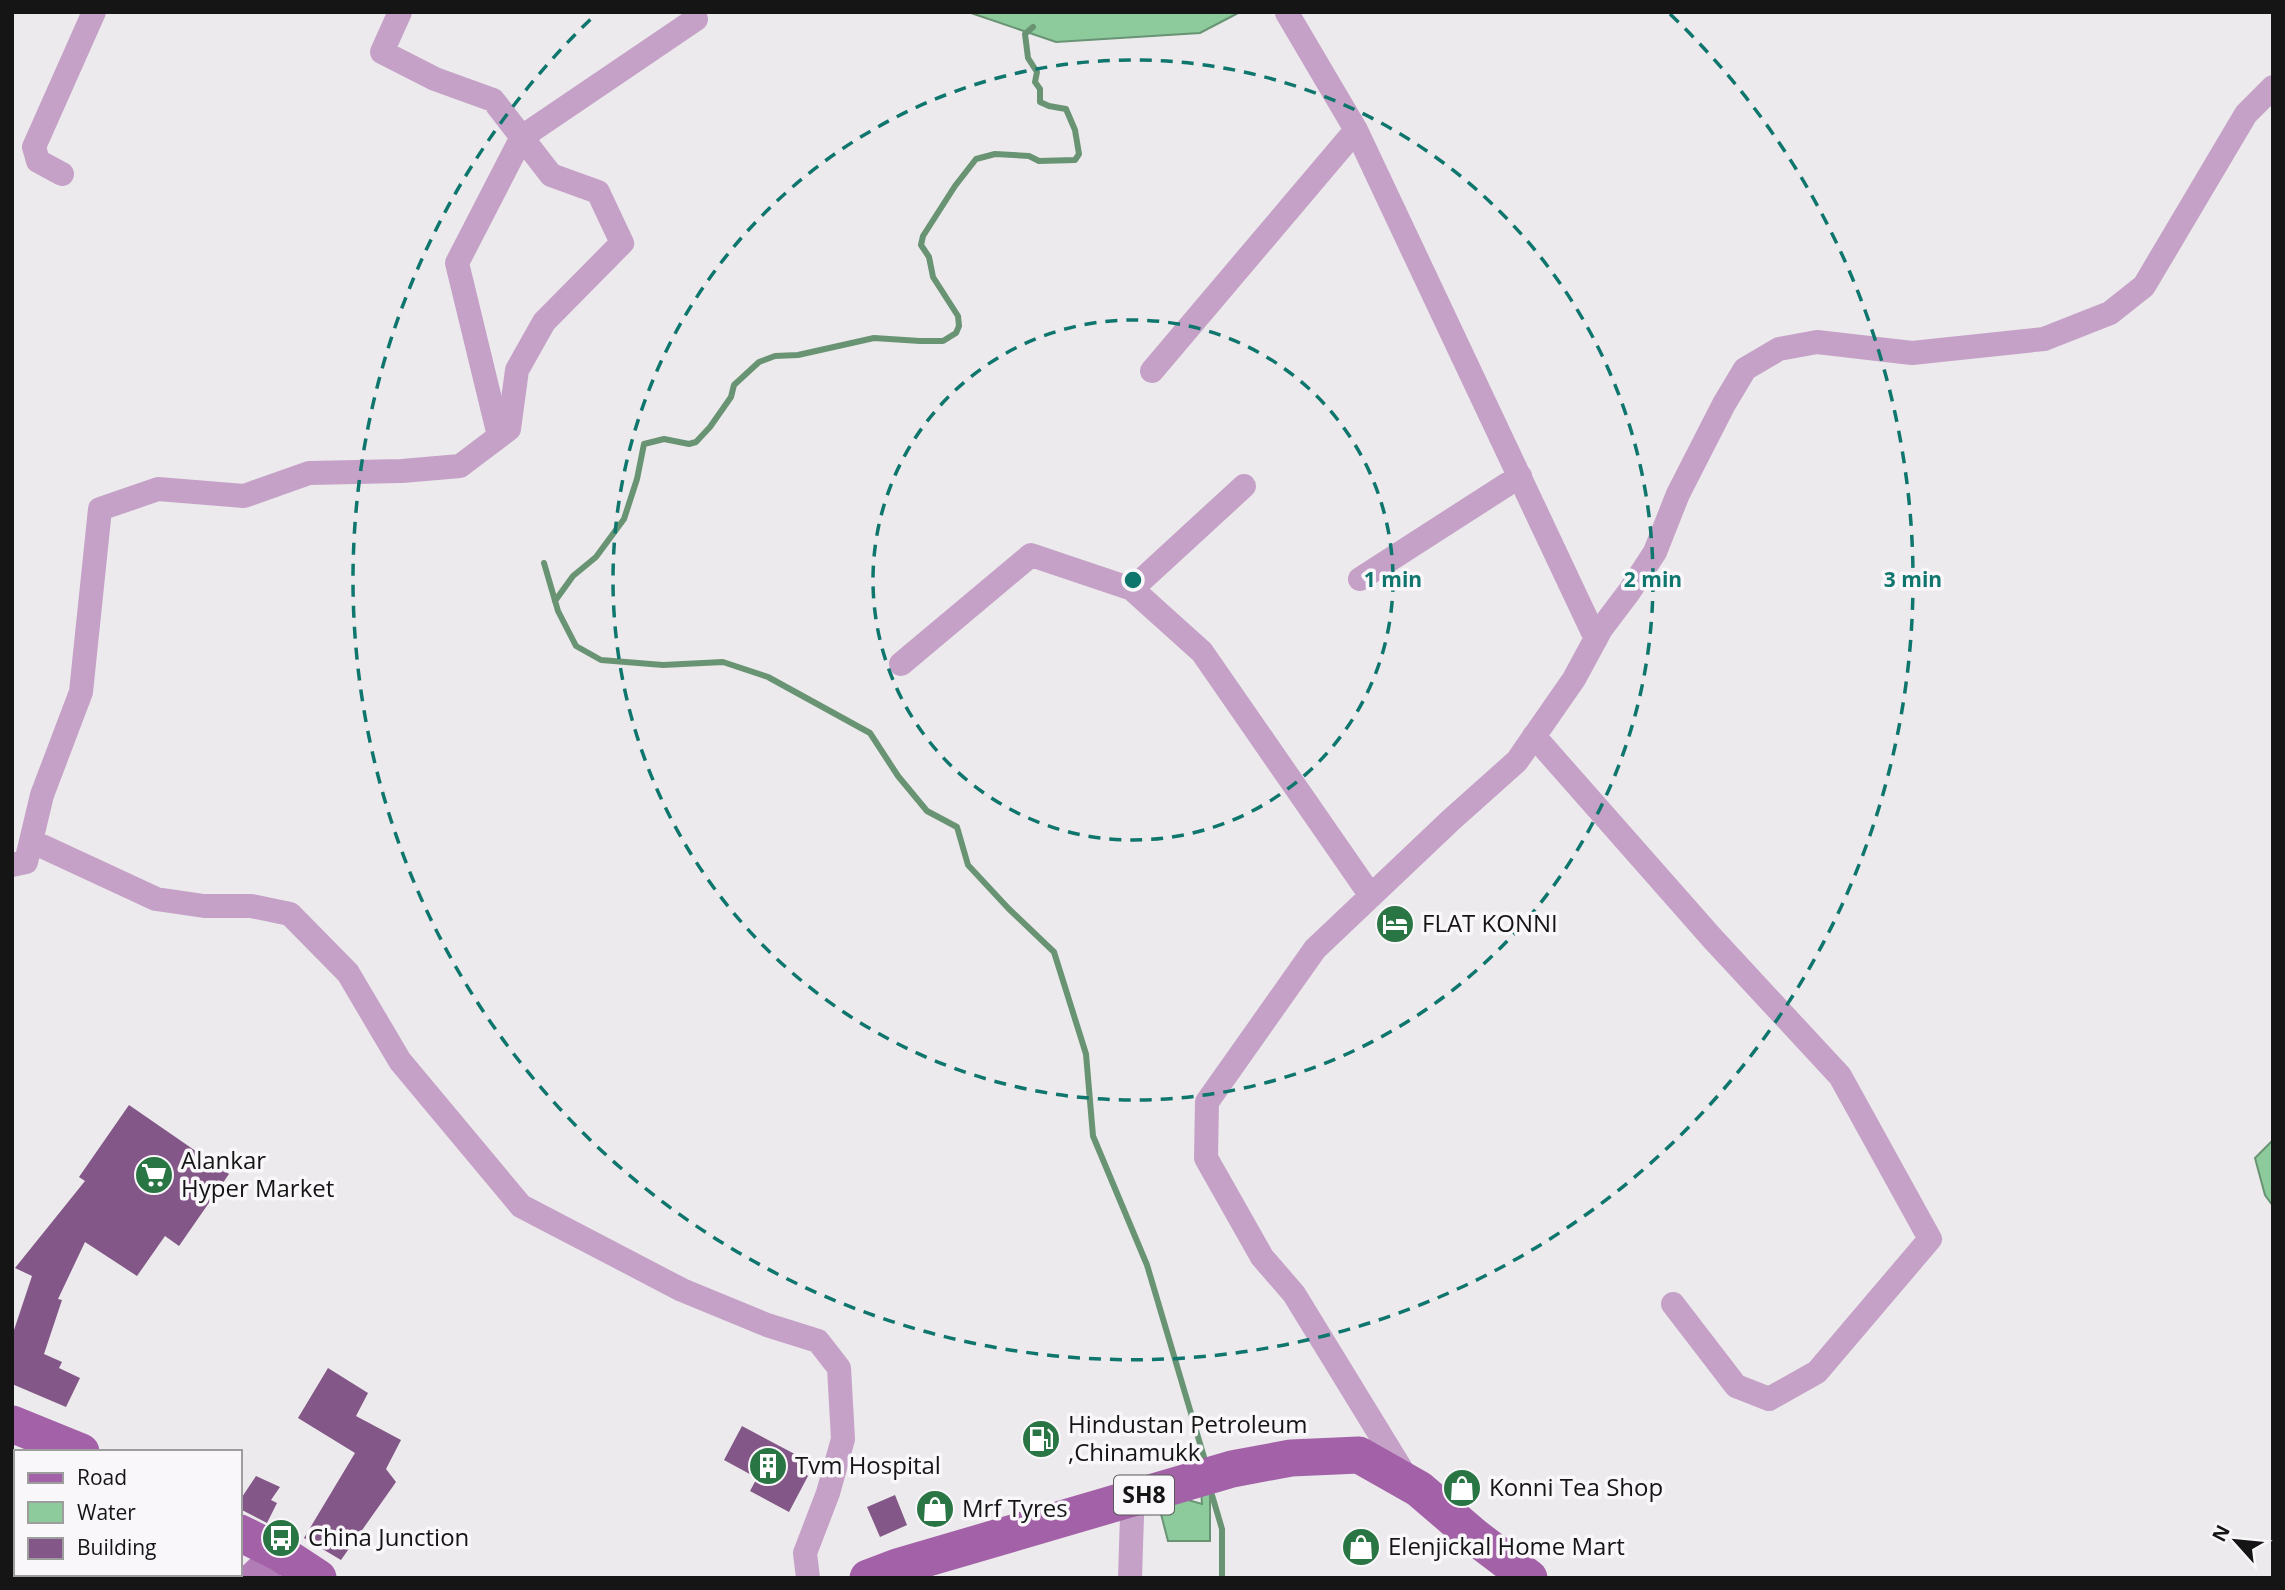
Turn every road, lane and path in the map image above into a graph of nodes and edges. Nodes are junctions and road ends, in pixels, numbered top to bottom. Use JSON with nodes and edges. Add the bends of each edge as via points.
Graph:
{"nodes":[{"id":1,"x":94,"y":12,"type":"edge"},
{"id":2,"x":1287,"y":13,"type":"edge"},
{"id":3,"x":394,"y":14,"type":"edge"},
{"id":4,"x":696,"y":19,"type":"dead end"},
{"id":5,"x":2273,"y":87,"type":"edge"},
{"id":6,"x":1356,"y":130,"type":"junction"},
{"id":7,"x":522,"y":137,"type":"junction"},
{"id":8,"x":62,"y":174,"type":"dead end"},
{"id":9,"x":1152,"y":371,"type":"dead end"},
{"id":10,"x":499,"y":436,"type":"junction"},
{"id":11,"x":1520,"y":476,"type":"junction"},
{"id":12,"x":1244,"y":486,"type":"dead end"},
{"id":13,"x":1360,"y":579,"type":"dead end"},
{"id":14,"x":1132,"y":589,"type":"junction"},
{"id":15,"x":1596,"y":639,"type":"junction"},
{"id":16,"x":901,"y":664,"type":"dead end"},
{"id":17,"x":1534,"y":736,"type":"junction"},
{"id":18,"x":31,"y":841,"type":"junction"},
{"id":19,"x":12,"y":865,"type":"edge"},
{"id":20,"x":1371,"y":896,"type":"junction"},
{"id":21,"x":1673,"y":1304,"type":"dead end"},
{"id":22,"x":12,"y":1424,"type":"edge"},
{"id":23,"x":76,"y":1450,"type":"edge"},
{"id":24,"x":1419,"y":1489,"type":"junction"},
{"id":25,"x":1135,"y":1497,"type":"junction"},
{"id":26,"x":242,"y":1534,"type":"edge"},
{"id":27,"x":280,"y":1553,"type":"junction"},
{"id":28,"x":254,"y":1578,"type":"edge"},
{"id":29,"x":318,"y":1578,"type":"edge"},
{"id":30,"x":808,"y":1578,"type":"edge"},
{"id":31,"x":868,"y":1578,"type":"edge"},
{"id":32,"x":1130,"y":1578,"type":"edge"},
{"id":33,"x":1529,"y":1578,"type":"edge"}],
"edges":[{"from":1,"to":8,"type":"street","via":[[34,146],[38,162]]},
{"from":2,"to":6,"type":"street"},
{"from":3,"to":7,"type":"street","via":[[383,52],[435,79],[493,100]]},
{"from":4,"to":7,"type":"street"},
{"from":5,"to":15,"type":"street","via":[[2246,114],[2144,286],[2110,313],[2044,339],[1912,353],[1817,342],[1779,349],[1745,369],[1678,494],[1655,552]]},
{"from":6,"to":9,"type":"street"},
{"from":6,"to":11,"type":"street"},
{"from":7,"to":10,"type":"street","via":[[457,263]]},
{"from":7,"to":10,"type":"street","via":[[551,174],[598,192],[622,243],[544,322],[517,370],[509,429]]},
{"from":10,"to":18,"type":"street","via":[[460,466],[309,473],[244,496],[158,488],[100,509],[81,692],[42,795]]},
{"from":11,"to":13,"type":"street"},
{"from":11,"to":15,"type":"street"},
{"from":12,"to":14,"type":"street"},
{"from":14,"to":16,"type":"street","via":[[1031,555]]},
{"from":14,"to":20,"type":"street","via":[[1202,652]]},
{"from":15,"to":17,"type":"street"},
{"from":17,"to":20,"type":"street","via":[[1517,761]]},
{"from":17,"to":21,"type":"street","via":[[1840,1076],[1930,1239],[1817,1372],[1769,1399],[1736,1386]]},
{"from":18,"to":19,"type":"street","via":[[26,862]]},
{"from":18,"to":30,"type":"street","via":[[156,899],[251,906],[290,914],[348,973],[400,1061],[521,1206],[682,1290],[818,1342],[839,1368],[843,1439],[804,1553]]},
{"from":20,"to":24,"type":"street","via":[[1315,949],[1207,1102],[1206,1158],[1262,1257],[1294,1294],[1403,1472]]},
{"from":22,"to":23,"type":"main road"},
{"from":24,"to":25,"type":"main road","number":"SH8","via":[[1359,1455],[1291,1458],[1232,1469]]},
{"from":24,"to":33,"type":"main road","number":"SH8"},
{"from":25,"to":31,"type":"main road","number":"SH8"},
{"from":25,"to":32,"type":"street"},
{"from":26,"to":27,"type":"main road"},
{"from":27,"to":28,"type":"main road"},
{"from":27,"to":29,"type":"main road"}]}
